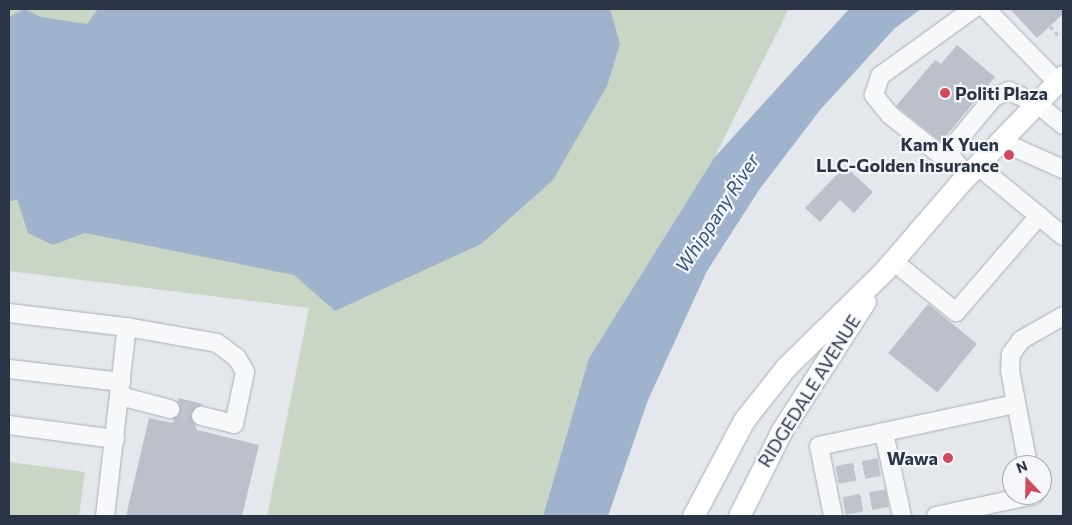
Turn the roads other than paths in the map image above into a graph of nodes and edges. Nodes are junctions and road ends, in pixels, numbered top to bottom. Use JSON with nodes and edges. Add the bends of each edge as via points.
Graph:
{"nodes":[{"id":1,"x":973,"y":9,"type":"edge"},
{"id":2,"x":986,"y":9,"type":"edge"},
{"id":3,"x":1060,"y":79,"type":"edge"},
{"id":4,"x":1036,"y":103,"type":"junction"},
{"id":5,"x":1063,"y":125,"type":"edge"},
{"id":6,"x":1000,"y":141,"type":"junction"},
{"id":7,"x":948,"y":152,"type":"junction"},
{"id":8,"x":1063,"y":169,"type":"edge"},
{"id":9,"x":972,"y":171,"type":"junction"},
{"id":10,"x":1039,"y":216,"type":"junction"},
{"id":11,"x":1063,"y":236,"type":"edge"},
{"id":12,"x":889,"y":265,"type":"junction"},
{"id":13,"x":9,"y":313,"type":"edge"},
{"id":14,"x":1063,"y":316,"type":"edge"},
{"id":15,"x":128,"y":327,"type":"junction"},
{"id":16,"x":9,"y":369,"type":"edge"},
{"id":17,"x":120,"y":389,"type":"junction"},
{"id":18,"x":1015,"y":404,"type":"junction"},
{"id":19,"x":170,"y":408,"type":"tunnel mouth"},
{"id":20,"x":201,"y":416,"type":"tunnel mouth"},
{"id":21,"x":9,"y":425,"type":"edge"},
{"id":22,"x":884,"y":433,"type":"junction"},
{"id":23,"x":115,"y":439,"type":"junction"},
{"id":24,"x":1026,"y":455,"type":"edge"},
{"id":25,"x":1002,"y":502,"type":"edge"},
{"id":26,"x":836,"y":510,"type":"edge"},
{"id":27,"x":105,"y":516,"type":"edge"},
{"id":28,"x":693,"y":516,"type":"edge"},
{"id":29,"x":739,"y":516,"type":"edge"},
{"id":30,"x":902,"y":516,"type":"edge"},
{"id":31,"x":936,"y":516,"type":"edge"}],
"edges":[{"from":1,"to":7,"type":"lane","via":[[880,76],[874,95],[890,115],[938,154]]},
{"from":2,"to":3,"type":"lane"},
{"from":3,"to":4,"type":"main road","name":"RIDGEDALE AVENUE"},
{"from":4,"to":5,"type":"lane"},
{"from":4,"to":6,"type":"main road","name":"RIDGEDALE AVENUE"},
{"from":4,"to":7,"type":"lane","via":[[1008,90],[994,97]]},
{"from":6,"to":8,"type":"lane"},
{"from":6,"to":9,"type":"main road","name":"RIDGEDALE AVENUE"},
{"from":7,"to":9,"type":"lane"},
{"from":9,"to":10,"type":"lane"},
{"from":9,"to":12,"type":"main road","name":"RIDGEDALE AVENUE"},
{"from":10,"to":11,"type":"lane"},
{"from":10,"to":12,"type":"lane","via":[[956,312]]},
{"from":12,"to":28,"type":"main road","name":"RIDGEDALE AVENUE","via":[[786,367],[744,420]]},
{"from":12,"to":29,"type":"main road","name":"RIDGEDALE AVENUE","via":[[782,430]]},
{"from":13,"to":15,"type":"lane"},
{"from":14,"to":18,"type":"lane","via":[[1021,340],[1011,354]]},
{"from":15,"to":17,"type":"lane"},
{"from":15,"to":20,"type":"lane","via":[[217,343],[237,358],[245,372],[234,424]]},
{"from":16,"to":17,"type":"lane"},
{"from":17,"to":19,"type":"lane"},
{"from":17,"to":23,"type":"lane"},
{"from":18,"to":22,"type":"lane"},
{"from":18,"to":24,"type":"lane"},
{"from":21,"to":23,"type":"lane"},
{"from":22,"to":26,"type":"lane","via":[[819,446],[831,476]]},
{"from":22,"to":30,"type":"lane","via":[[885,466],[892,497]]},
{"from":23,"to":27,"type":"lane"},
{"from":25,"to":31,"type":"lane"}]}
